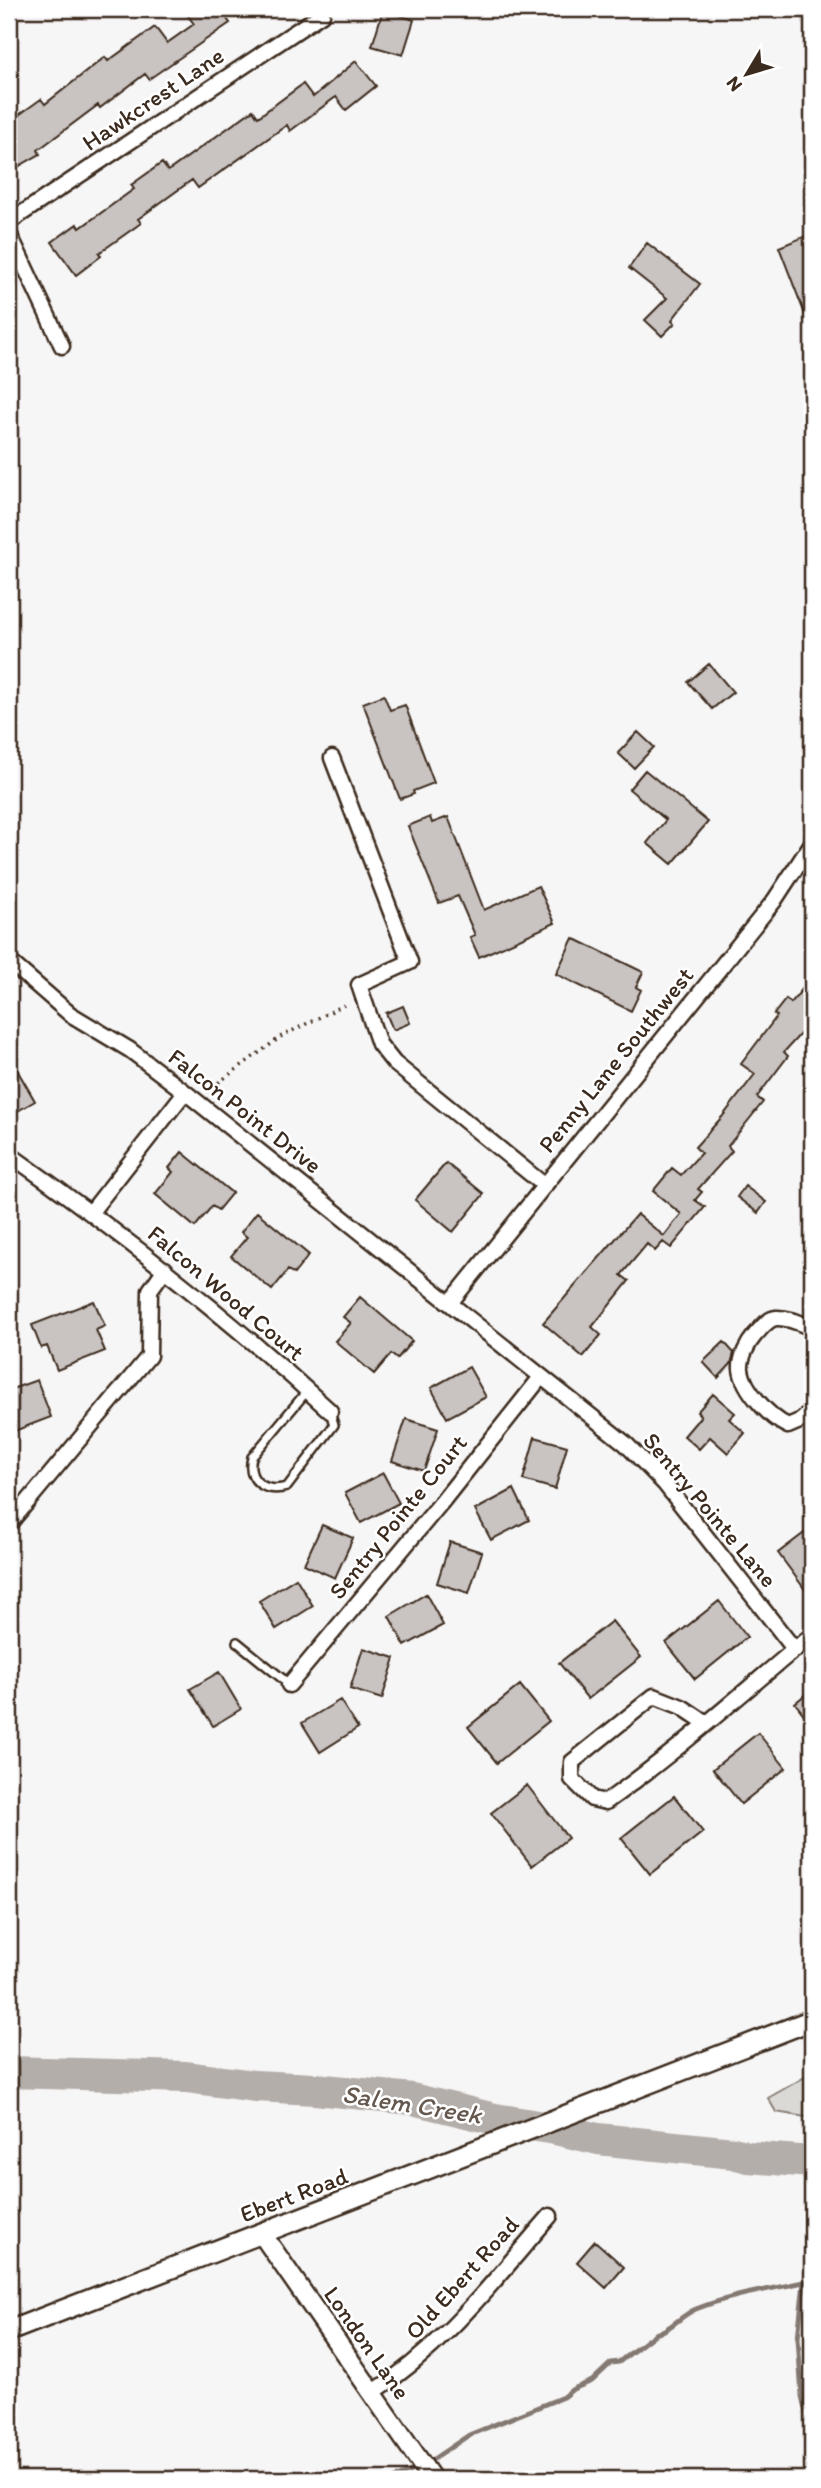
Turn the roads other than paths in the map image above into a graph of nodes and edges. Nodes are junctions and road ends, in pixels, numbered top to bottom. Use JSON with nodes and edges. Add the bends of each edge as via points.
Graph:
{"nodes":[{"id":1,"x":322,"y":14,"type":"dead end"},
{"id":2,"x":9,"y":222,"type":"edge"},
{"id":3,"x":9,"y":233,"type":"edge"},
{"id":4,"x":62,"y":346,"type":"dead end"},
{"id":5,"x":332,"y":758,"type":"dead end"},
{"id":6,"x":812,"y":843,"type":"edge"},
{"id":7,"x":9,"y":961,"type":"edge"},
{"id":8,"x":191,"y":1096,"type":"junction"},
{"id":9,"x":9,"y":1154,"type":"edge"},
{"id":10,"x":544,"y":1185,"type":"junction"},
{"id":11,"x":91,"y":1212,"type":"junction"},
{"id":12,"x":165,"y":1269,"type":"junction"},
{"id":13,"x":450,"y":1303,"type":"junction"},
{"id":14,"x":812,"y":1328,"type":"edge"},
{"id":15,"x":541,"y":1377,"type":"junction"},
{"id":16,"x":307,"y":1390,"type":"junction"},
{"id":17,"x":812,"y":1410,"type":"edge"},
{"id":18,"x":330,"y":1411,"type":"joint"},
{"id":19,"x":9,"y":1524,"type":"edge"},
{"id":20,"x":812,"y":1635,"type":"edge"},
{"id":21,"x":237,"y":1642,"type":"dead end"},
{"id":22,"x":794,"y":1650,"type":"junction"},
{"id":23,"x":289,"y":1685,"type":"joint"},
{"id":24,"x":706,"y":1723,"type":"junction"},
{"id":25,"x":812,"y":2020,"type":"edge"},
{"id":26,"x":550,"y":2216,"type":"dead end"},
{"id":27,"x":262,"y":2234,"type":"junction"},
{"id":28,"x":9,"y":2332,"type":"edge"},
{"id":29,"x":372,"y":2393,"type":"junction"},
{"id":30,"x":432,"y":2479,"type":"edge"}],
"edges":[{"from":1,"to":2,"type":"street","name":"Hawkcrest Lane"},
{"from":3,"to":4,"type":"street"},
{"from":5,"to":10,"type":"street","via":[[410,962],[359,985],[379,1044],[394,1063]]},
{"from":6,"to":10,"type":"street","name":"Penny Lane Southwest","via":[[774,901]]},
{"from":7,"to":8,"type":"street","name":"Falcon Point Drive","via":[[70,1014],[130,1050]]},
{"from":8,"to":11,"type":"street"},
{"from":8,"to":13,"type":"street","name":"Falcon Point Drive"},
{"from":9,"to":11,"type":"street","name":"Falcon Wood Court"},
{"from":10,"to":13,"type":"street","name":"Penny Lane Southwest"},
{"from":11,"to":12,"type":"street","name":"Falcon Wood Court"},
{"from":12,"to":16,"type":"street","name":"Falcon Wood Court"},
{"from":12,"to":19,"type":"street","via":[[150,1290],[149,1356]]},
{"from":13,"to":15,"type":"street","name":"Sentry Pointe Lane"},
{"from":14,"to":17,"type":"street","via":[[775,1318],[766,1323],[752,1339],[741,1370],[775,1420],[788,1426]]},
{"from":15,"to":22,"type":"street","name":"Sentry Pointe Lane","via":[[626,1444],[664,1483]]},
{"from":15,"to":23,"type":"street","name":"Sentry Pointe Court"},
{"from":16,"to":18,"type":"street","name":"Falcon Wood Court"},
{"from":16,"to":18,"type":"lane","via":[[252,1457],[251,1475],[266,1488],[287,1487],[334,1425]]},
{"from":20,"to":22,"type":"street"},
{"from":21,"to":23,"type":"lane"},
{"from":22,"to":24,"type":"street"},
{"from":24,"to":24,"type":"street","via":[[606,1802],[592,1799],[572,1779],[572,1762],[654,1696]]},
{"from":25,"to":27,"type":"main road","name":"Ebert Road"},
{"from":26,"to":29,"type":"street","name":"Old Ebert Road","via":[[448,2333]]},
{"from":27,"to":28,"type":"main road","name":"Ebert Road"},
{"from":27,"to":29,"type":"street","name":"London Lane"},
{"from":29,"to":30,"type":"street","name":"London Lane"}]}
